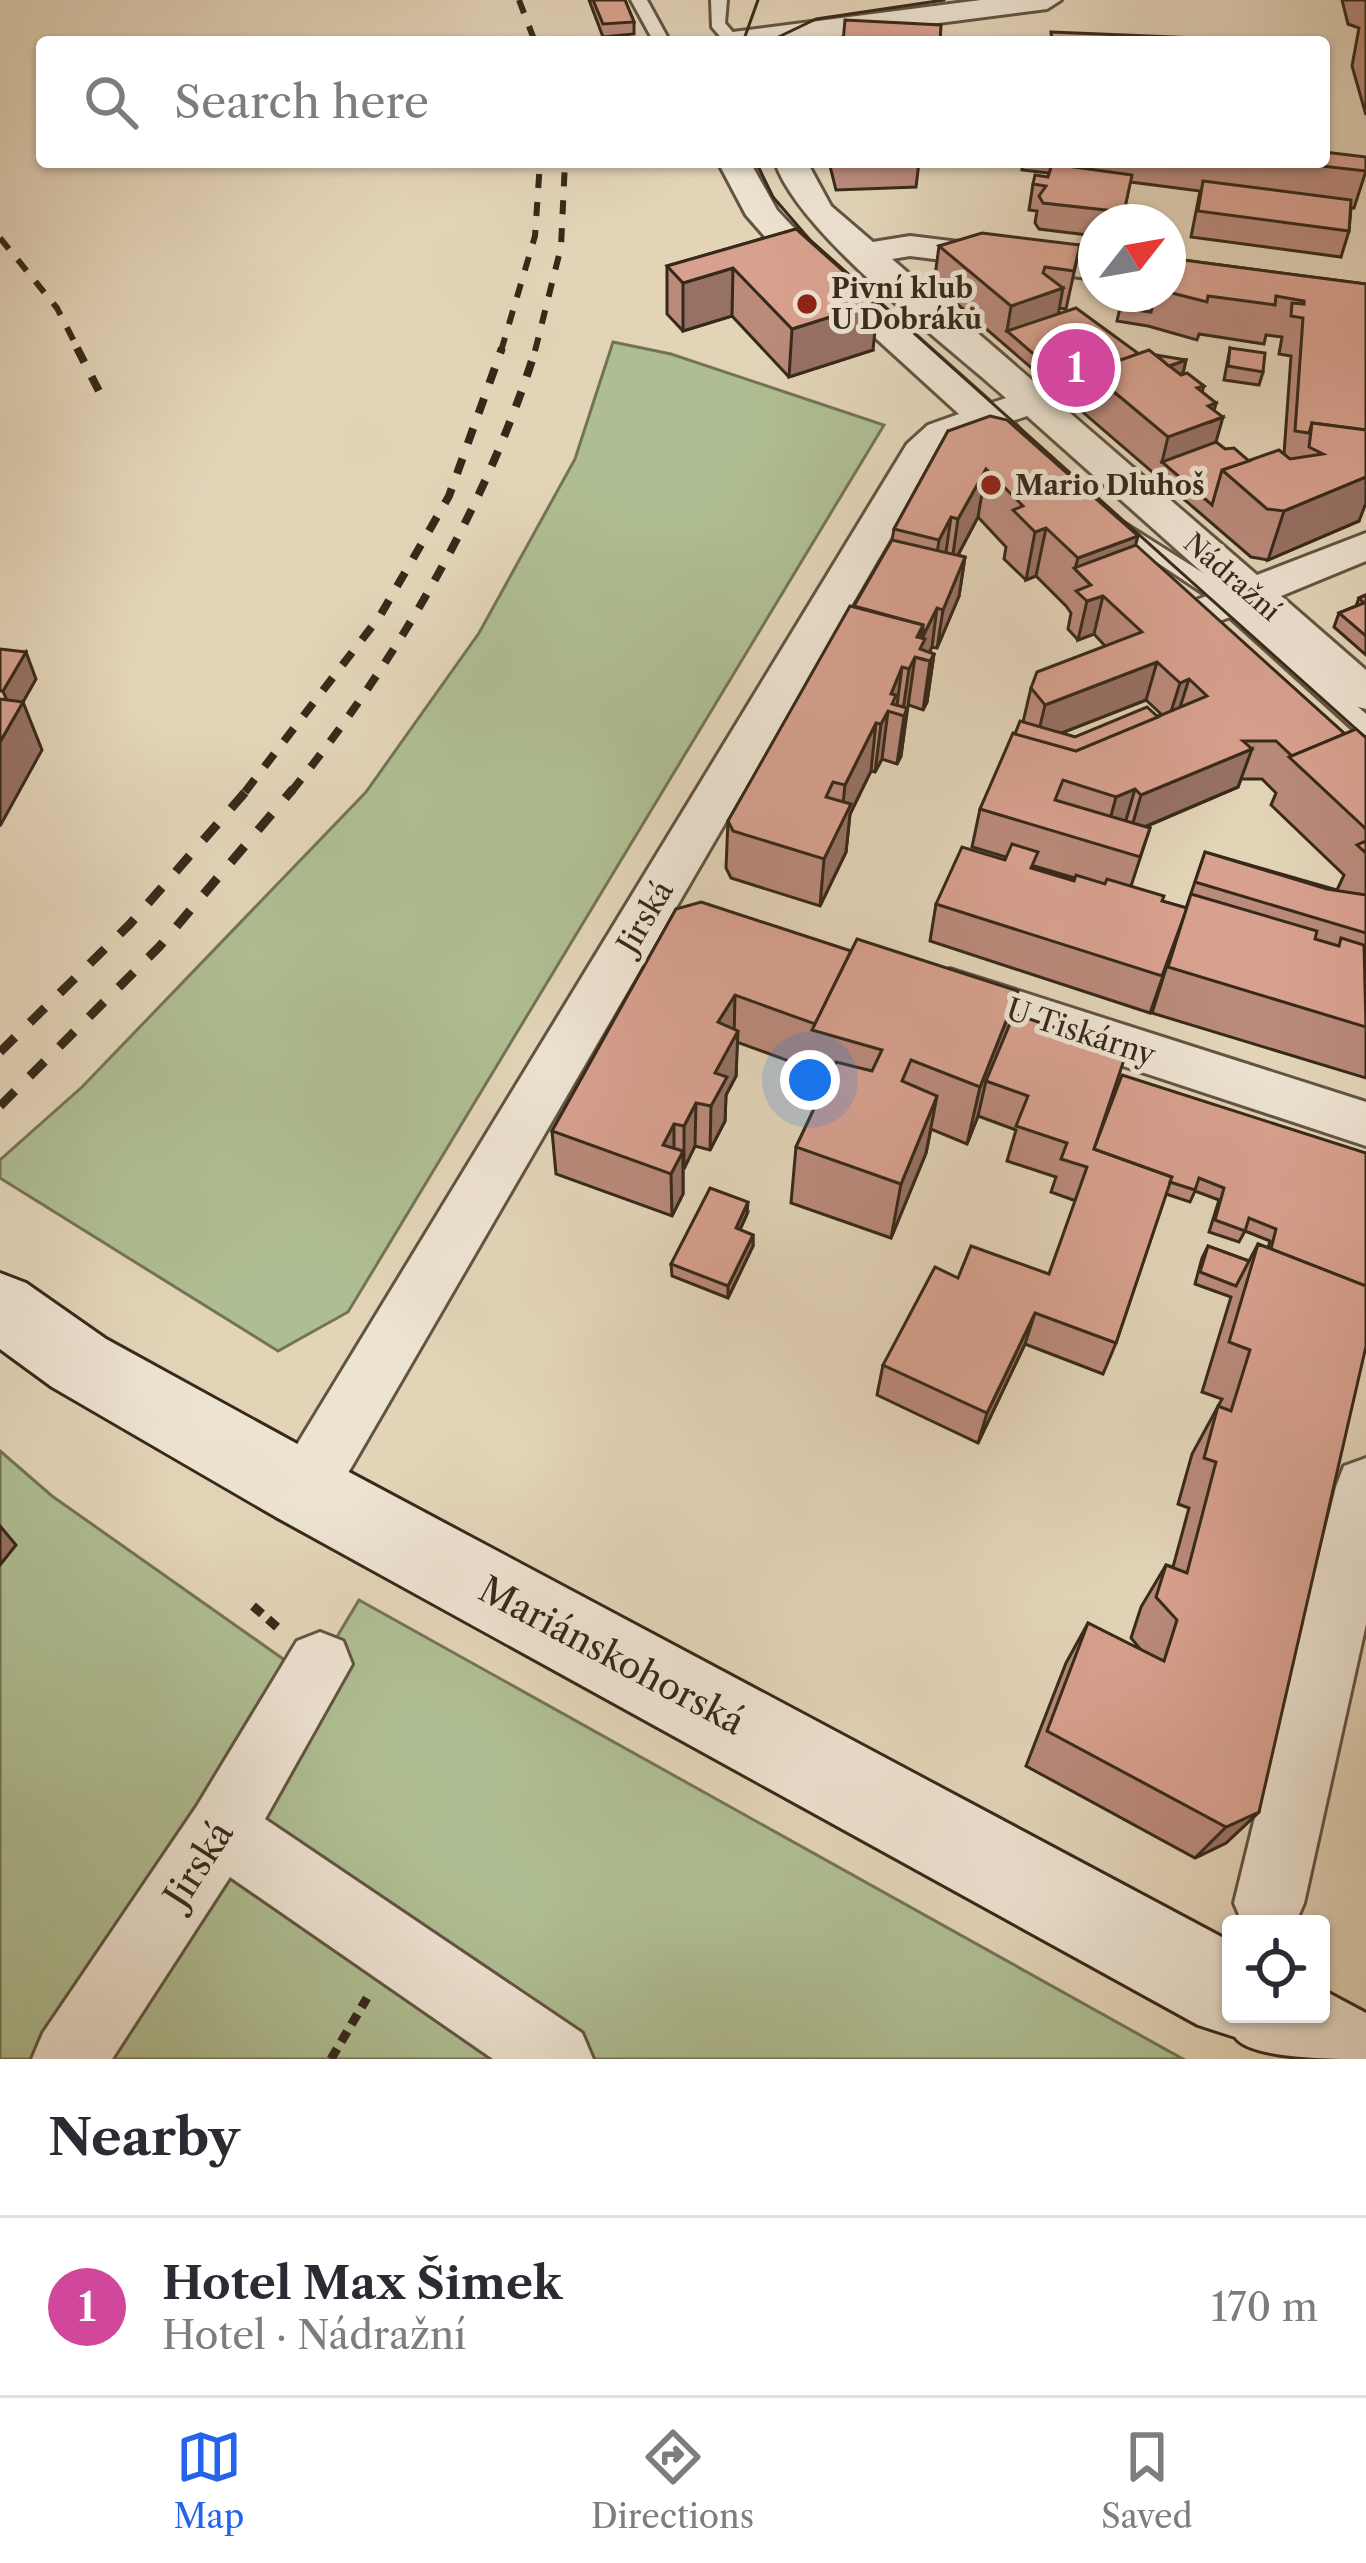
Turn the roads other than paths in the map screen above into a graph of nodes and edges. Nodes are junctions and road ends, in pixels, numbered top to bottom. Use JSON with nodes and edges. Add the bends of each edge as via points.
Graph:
{"nodes":[{"id":1,"x":639,"y":0,"type":"edge"},
{"id":2,"x":719,"y":0,"type":"edge"},
{"id":3,"x":1047,"y":0,"type":"edge"},
{"id":4,"x":850,"y":28,"type":"junction"},
{"id":5,"x":659,"y":36,"type":"edge"},
{"id":6,"x":726,"y":36,"type":"edge"},
{"id":7,"x":776,"y":36,"type":"edge"},
{"id":8,"x":827,"y":36,"type":"edge"},
{"id":9,"x":737,"y":168,"type":"edge"},
{"id":10,"x":794,"y":168,"type":"edge"},
{"id":11,"x":866,"y":254,"type":"junction"},
{"id":12,"x":1078,"y":267,"type":"edge"},
{"id":13,"x":1033,"y":401,"type":"junction"},
{"id":14,"x":985,"y":417,"type":"junction"},
{"id":15,"x":1031,"y":459,"type":"edge"},
{"id":16,"x":1086,"y":507,"type":"edge"},
{"id":17,"x":1366,"y":546,"type":"edge"},
{"id":18,"x":1223,"y":600,"type":"junction"},
{"id":19,"x":1366,"y":694,"type":"edge"},
{"id":20,"x":1359,"y":745,"type":"edge"},
{"id":21,"x":659,"y":895,"type":"junction"},
{"id":22,"x":713,"y":913,"type":"edge"},
{"id":23,"x":904,"y":974,"type":"edge"},
{"id":24,"x":1366,"y":1124,"type":"edge"},
{"id":25,"x":0,"y":1306,"type":"edge"},
{"id":26,"x":1366,"y":1486,"type":"edge"},
{"id":27,"x":304,"y":1490,"type":"junction"},
{"id":28,"x":320,"y":1664,"type":"dead end"},
{"id":29,"x":221,"y":1829,"type":"junction"},
{"id":30,"x":1269,"y":1903,"type":"dead end"},
{"id":31,"x":1222,"y":1987,"type":"edge"},
{"id":32,"x":1289,"y":2023,"type":"edge"},
{"id":33,"x":69,"y":2059,"type":"edge"},
{"id":34,"x":556,"y":2059,"type":"edge"},
{"id":35,"x":1355,"y":2059,"type":"edge"}],
"edges":[{"from":1,"to":5,"type":"lane"},
{"from":2,"to":6,"type":"lane","via":[[717,24]]},
{"from":3,"to":4,"type":"street"},
{"from":4,"to":7,"type":"street"},
{"from":4,"to":8,"type":"street"},
{"from":9,"to":14,"type":"street","via":[[779,232]]},
{"from":10,"to":11,"type":"street","name":"Nádražní","via":[[813,206]]},
{"from":11,"to":12,"type":"street","via":[[910,246]]},
{"from":11,"to":13,"type":"street","name":"Nádražní"},
{"from":13,"to":14,"type":"street","name":"Jirská"},
{"from":13,"to":18,"type":"street","name":"Nádražní","via":[[1125,483]]},
{"from":14,"to":15,"type":"street"},
{"from":14,"to":21,"type":"street","name":"Jirská","via":[[926,444]]},
{"from":16,"to":18,"type":"street","name":"Nádražní"},
{"from":17,"to":18,"type":"street"},
{"from":18,"to":19,"type":"street","name":"Nádražní"},
{"from":18,"to":20,"type":"street","name":"Nádražní"},
{"from":21,"to":22,"type":"street"},
{"from":21,"to":27,"type":"street","name":"Jirská"},
{"from":23,"to":24,"type":"street","name":"U Tiskárny"},
{"from":25,"to":27,"type":"main road","name":"Mariánskohorská","via":[[79,1363]]},
{"from":26,"to":30,"type":"street"},
{"from":27,"to":31,"type":"main road","name":"Mariánskohorská"},
{"from":28,"to":29,"type":"street","name":"Jirská"},
{"from":29,"to":33,"type":"street","name":"Jirská"},
{"from":29,"to":34,"type":"street"},
{"from":32,"to":35,"type":"main road"}]}
